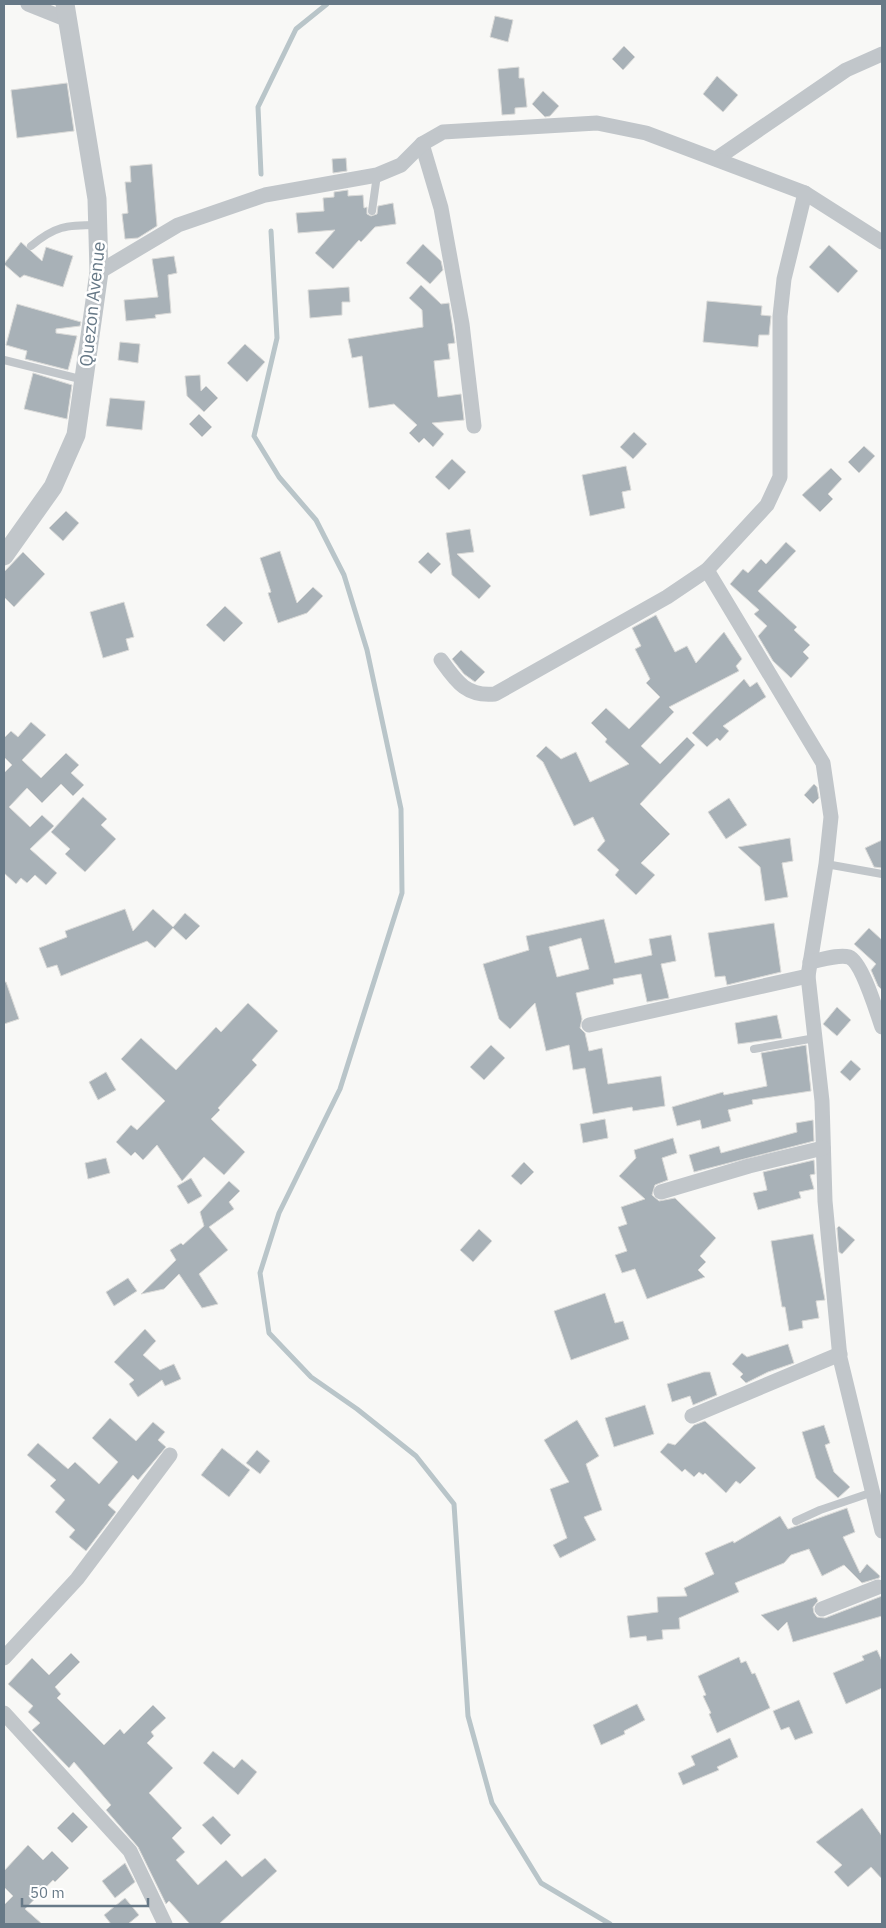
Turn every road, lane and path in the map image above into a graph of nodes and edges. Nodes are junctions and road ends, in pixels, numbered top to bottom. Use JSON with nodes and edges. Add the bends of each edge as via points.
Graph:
{"nodes":[{"id":1,"x":28,"y":4,"type":"edge"},
{"id":2,"x":67,"y":12,"type":"edge"},
{"id":3,"x":882,"y":54,"type":"edge"},
{"id":4,"x":422,"y":144,"type":"junction"},
{"id":5,"x":716,"y":159,"type":"junction"},
{"id":6,"x":377,"y":175,"type":"junction"},
{"id":7,"x":805,"y":193,"type":"junction"},
{"id":8,"x":372,"y":211,"type":"dead end"},
{"id":9,"x":99,"y":225,"type":"junction"},
{"id":10,"x":882,"y":242,"type":"edge"},
{"id":11,"x":31,"y":246,"type":"dead end"},
{"id":12,"x":99,"y":272,"type":"junction"},
{"id":13,"x":4,"y":360,"type":"edge"},
{"id":14,"x":84,"y":380,"type":"junction"},
{"id":15,"x":474,"y":426,"type":"dead end"},
{"id":16,"x":4,"y":556,"type":"edge"},
{"id":17,"x":707,"y":570,"type":"junction"},
{"id":18,"x":440,"y":660,"type":"dead end"},
{"id":19,"x":826,"y":864,"type":"junction"},
{"id":20,"x":882,"y":874,"type":"edge"},
{"id":21,"x":809,"y":969,"type":"junction"},
{"id":22,"x":589,"y":1025,"type":"dead end"},
{"id":23,"x":882,"y":1027,"type":"edge"},
{"id":24,"x":815,"y":1038,"type":"junction"},
{"id":25,"x":754,"y":1048,"type":"dead end"},
{"id":26,"x":823,"y":1148,"type":"junction"},
{"id":27,"x":661,"y":1192,"type":"dead end"},
{"id":28,"x":840,"y":1354,"type":"junction"},
{"id":29,"x":692,"y":1416,"type":"dead end"},
{"id":30,"x":170,"y":1455,"type":"dead end"},
{"id":31,"x":873,"y":1492,"type":"junction"},
{"id":32,"x":796,"y":1520,"type":"dead end"},
{"id":33,"x":882,"y":1530,"type":"edge"},
{"id":34,"x":878,"y":1587,"type":"dead end"},
{"id":35,"x":822,"y":1609,"type":"dead end"},
{"id":36,"x":4,"y":1658,"type":"edge"},
{"id":37,"x":4,"y":1713,"type":"edge"},
{"id":38,"x":166,"y":1924,"type":"edge"}],
"edges":[{"from":1,"to":2,"type":"street"},
{"from":2,"to":9,"type":"street","name":"Quezon Avenue"},
{"from":3,"to":5,"type":"street","via":[[846,70]]},
{"from":4,"to":5,"type":"street","via":[[443,132],[597,123],[646,133]]},
{"from":4,"to":6,"type":"street","via":[[401,165]]},
{"from":4,"to":15,"type":"street","via":[[441,208],[462,324]]},
{"from":5,"to":7,"type":"street"},
{"from":6,"to":8,"type":"lane"},
{"from":6,"to":12,"type":"street","via":[[265,195],[186,222]]},
{"from":7,"to":10,"type":"street"},
{"from":7,"to":17,"type":"street","via":[[784,279],[780,316],[780,477],[767,505]]},
{"from":9,"to":11,"type":"lane","via":[[58,227]]},
{"from":9,"to":12,"type":"street","name":"Quezon Avenue"},
{"from":12,"to":14,"type":"street","name":"Quezon Avenue"},
{"from":13,"to":14,"type":"lane"},
{"from":14,"to":16,"type":"street","name":"Quezon Avenue","via":[[76,435],[53,487]]},
{"from":17,"to":18,"type":"street","via":[[667,597],[495,694],[482,695],[467,689]]},
{"from":17,"to":19,"type":"street","via":[[824,763],[831,817]]},
{"from":19,"to":20,"type":"lane"},
{"from":19,"to":21,"type":"street"},
{"from":21,"to":22,"type":"street"},
{"from":21,"to":23,"type":"street","via":[[843,956],[851,958],[858,966]]},
{"from":21,"to":24,"type":"street"},
{"from":24,"to":25,"type":"lane"},
{"from":24,"to":26,"type":"street"},
{"from":26,"to":27,"type":"street"},
{"from":26,"to":28,"type":"street"},
{"from":28,"to":29,"type":"street"},
{"from":28,"to":31,"type":"street"},
{"from":30,"to":36,"type":"street","via":[[77,1579]]},
{"from":31,"to":32,"type":"lane"},
{"from":31,"to":33,"type":"street"},
{"from":34,"to":35,"type":"street"},
{"from":37,"to":38,"type":"street","via":[[130,1851]]}]}
